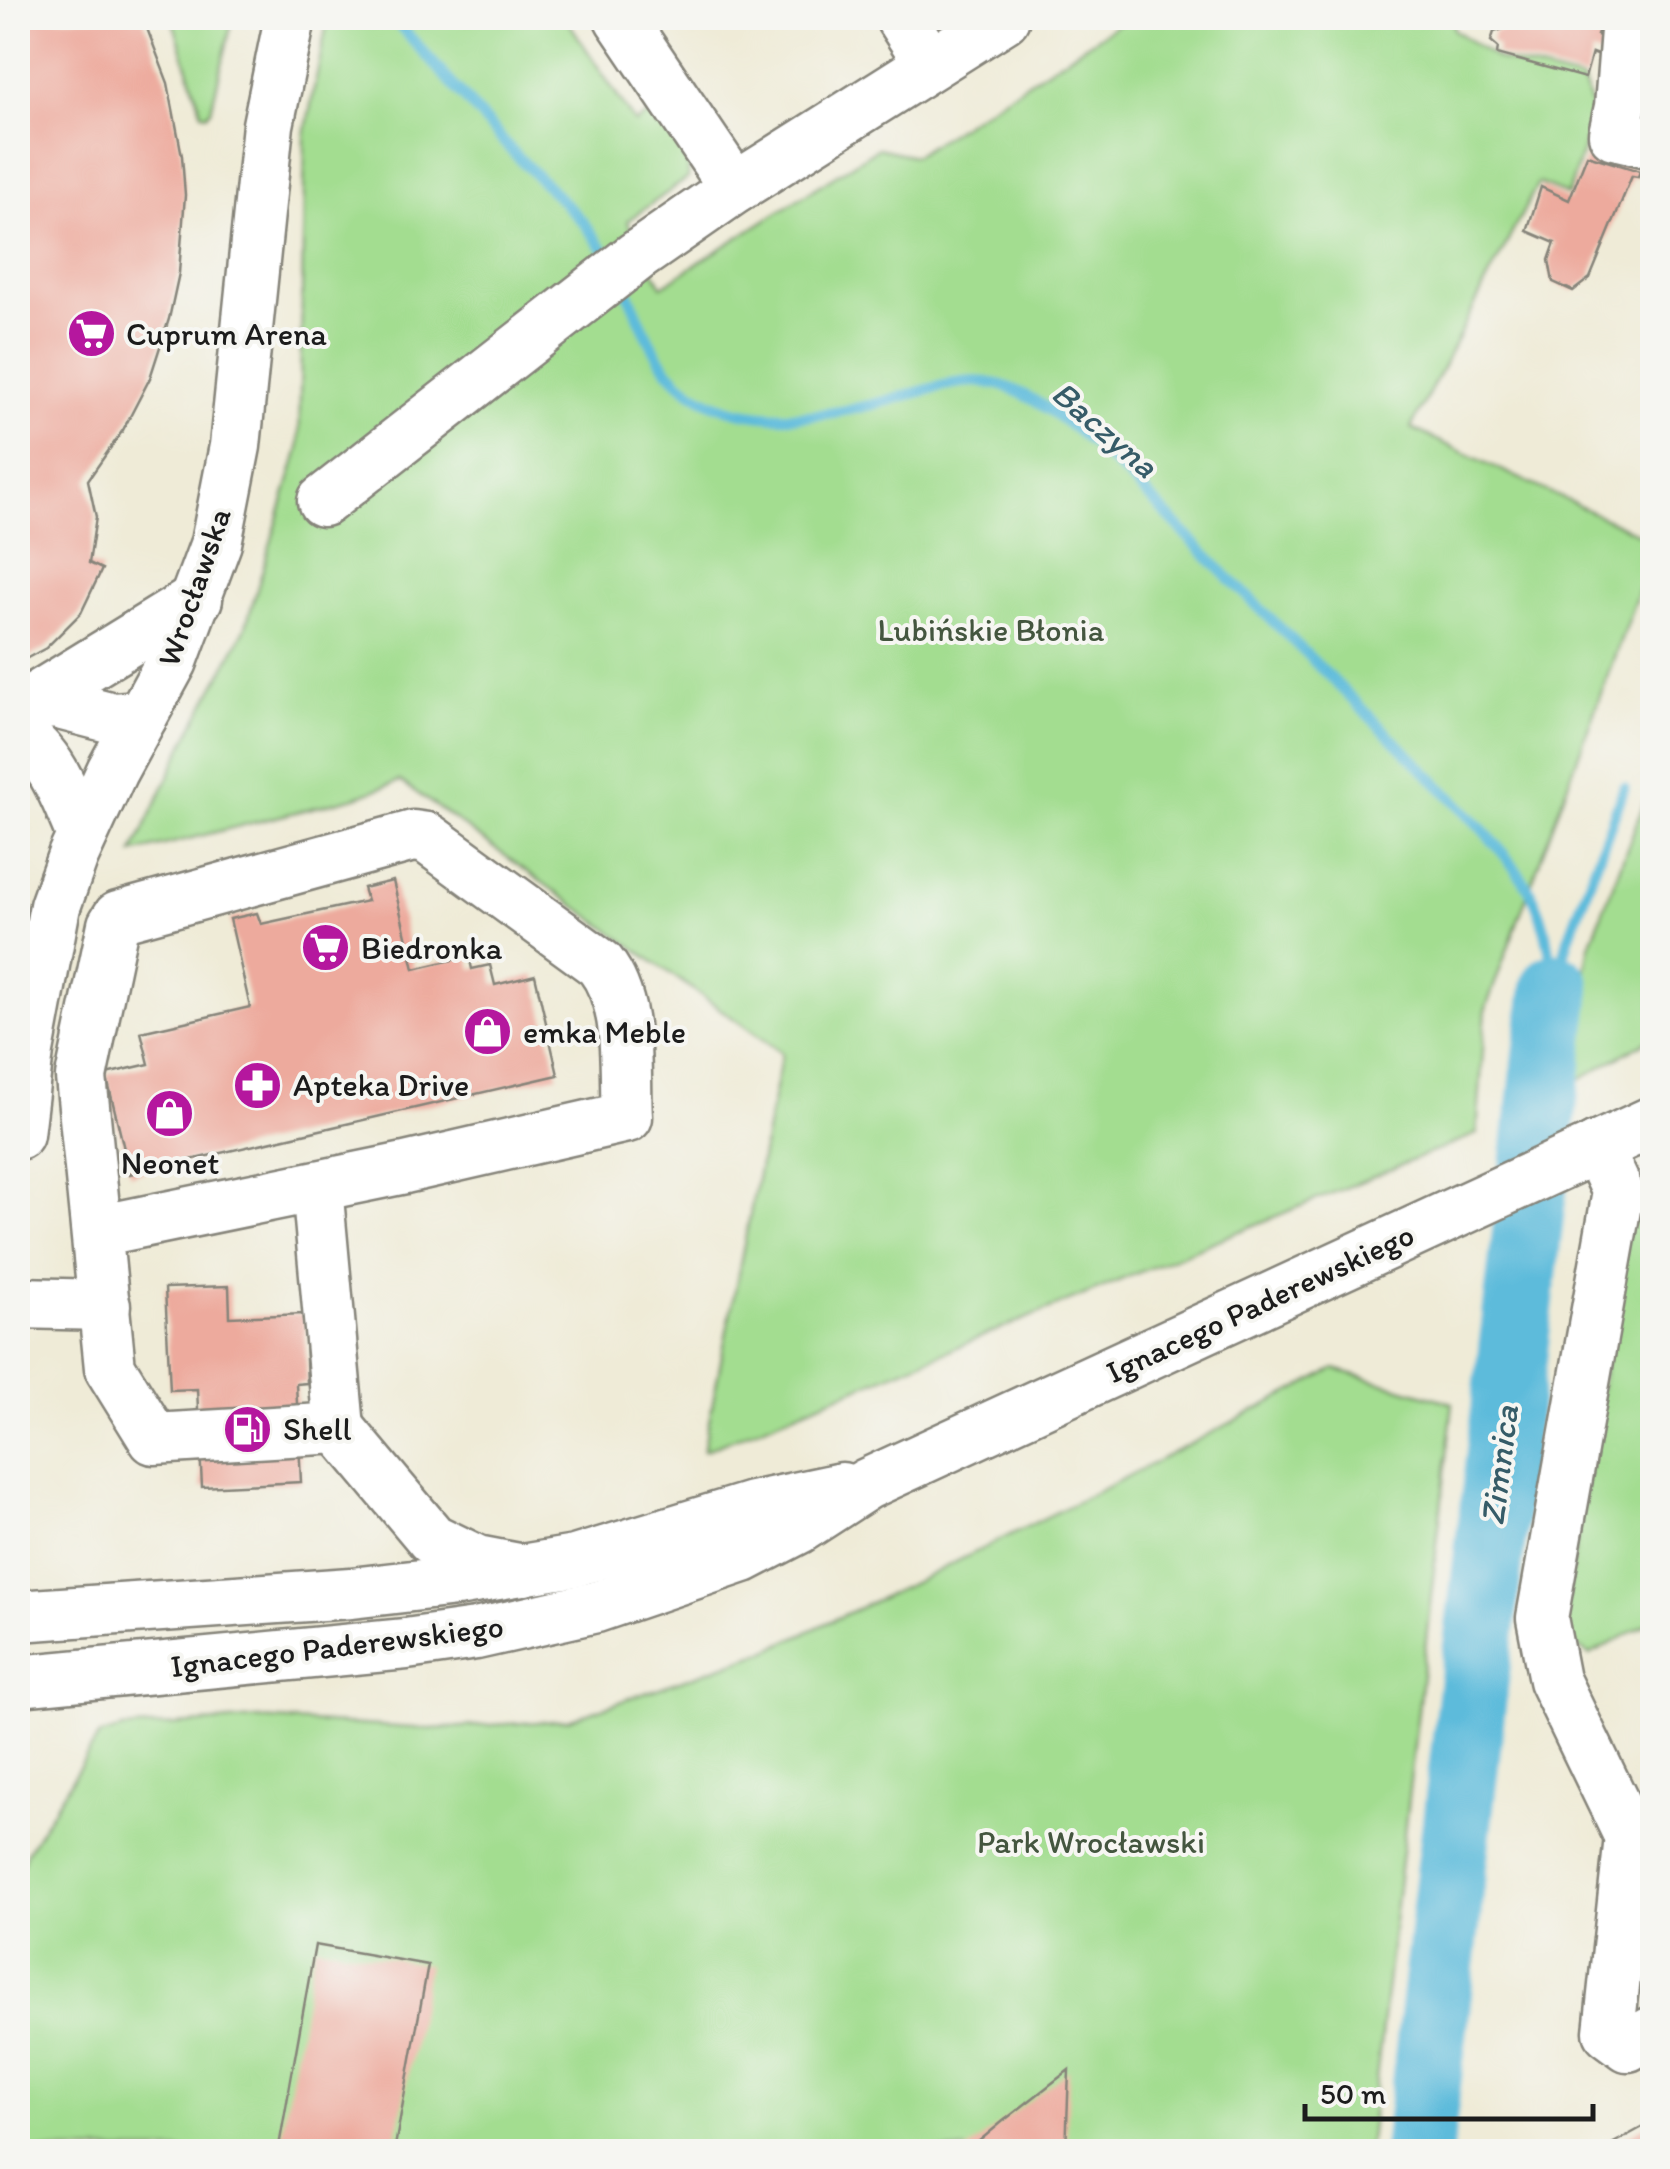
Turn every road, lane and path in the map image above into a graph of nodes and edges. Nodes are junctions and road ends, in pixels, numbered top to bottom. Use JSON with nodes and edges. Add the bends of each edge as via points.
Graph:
{"nodes":[{"id":1,"x":290,"y":18,"type":"edge"},
{"id":2,"x":620,"y":18,"type":"edge"},
{"id":3,"x":901,"y":18,"type":"edge"},
{"id":4,"x":1004,"y":18,"type":"edge"},
{"id":5,"x":1627,"y":18,"type":"edge"},
{"id":6,"x":918,"y":72,"type":"junction"},
{"id":7,"x":1652,"y":144,"type":"edge"},
{"id":8,"x":735,"y":188,"type":"junction"},
{"id":9,"x":323,"y":501,"type":"dead end"},
{"id":10,"x":196,"y":599,"type":"junction"},
{"id":11,"x":20,"y":716,"type":"edge"},
{"id":12,"x":142,"y":716,"type":"junction"},
{"id":13,"x":82,"y":835,"type":"junction"},
{"id":14,"x":1652,"y":1122,"type":"edge"},
{"id":15,"x":18,"y":1134,"type":"edge"},
{"id":16,"x":1590,"y":1150,"type":"junction"},
{"id":17,"x":317,"y":1187,"type":"junction"},
{"id":18,"x":98,"y":1231,"type":"junction"},
{"id":19,"x":18,"y":1303,"type":"edge"},
{"id":20,"x":105,"y":1305,"type":"junction"},
{"id":21,"x":340,"y":1428,"type":"junction"},
{"id":22,"x":380,"y":1480,"type":"junction"},
{"id":23,"x":867,"y":1484,"type":"junction"},
{"id":24,"x":524,"y":1570,"type":"junction"},
{"id":25,"x":390,"y":1589,"type":"junction"},
{"id":26,"x":18,"y":1616,"type":"edge"},
{"id":27,"x":18,"y":1681,"type":"edge"},
{"id":28,"x":1641,"y":1831,"type":"edge"},
{"id":29,"x":1634,"y":1940,"type":"edge"},
{"id":30,"x":1652,"y":2032,"type":"edge"}],
"edges":[{"from":1,"to":10,"type":"street","name":"Wrocławska","via":[[268,125],[229,486]]},
{"from":2,"to":8,"type":"street"},
{"from":3,"to":6,"type":"street"},
{"from":4,"to":6,"type":"street"},
{"from":5,"to":7,"type":"street","via":[[1614,134]]},
{"from":6,"to":8,"type":"street"},
{"from":8,"to":9,"type":"street","via":[[577,301]]},
{"from":10,"to":11,"type":"street"},
{"from":10,"to":12,"type":"street","name":"Wrocławska"},
{"from":11,"to":12,"type":"street","via":[[55,703],[113,718]]},
{"from":11,"to":13,"type":"street"},
{"from":12,"to":13,"type":"street","name":"Wrocławska"},
{"from":13,"to":15,"type":"street","name":"Wrocławska","via":[[45,950]]},
{"from":14,"to":16,"type":"street","name":"Ignacego Paderewskiego"},
{"from":16,"to":23,"type":"street","name":"Ignacego Paderewskiego"},
{"from":16,"to":28,"type":"street","via":[[1618,1192],[1542,1618],[1554,1680]]},
{"from":17,"to":18,"type":"street"},
{"from":17,"to":18,"type":"street","via":[[627,1117],[621,1005],[612,980],[600,964],[426,838],[413,836],[118,917],[81,1077]]},
{"from":17,"to":21,"type":"street"},
{"from":18,"to":20,"type":"street"},
{"from":19,"to":20,"type":"street"},
{"from":20,"to":21,"type":"street","via":[[110,1368],[154,1439]]},
{"from":21,"to":22,"type":"street"},
{"from":22,"to":24,"type":"street","via":[[432,1540],[477,1561]]},
{"from":22,"to":25,"type":"street"},
{"from":23,"to":24,"type":"street","name":"Ignacego Paderewskiego","via":[[752,1506]]},
{"from":23,"to":27,"type":"street","name":"Ignacego Paderewskiego","via":[[743,1556],[580,1611],[406,1644]]},
{"from":24,"to":25,"type":"street","name":"Ignacego Paderewskiego"},
{"from":25,"to":26,"type":"street","name":"Ignacego Paderewskiego"},
{"from":28,"to":29,"type":"street"},
{"from":29,"to":30,"type":"street","via":[[1608,2032],[1628,2046]]}]}
